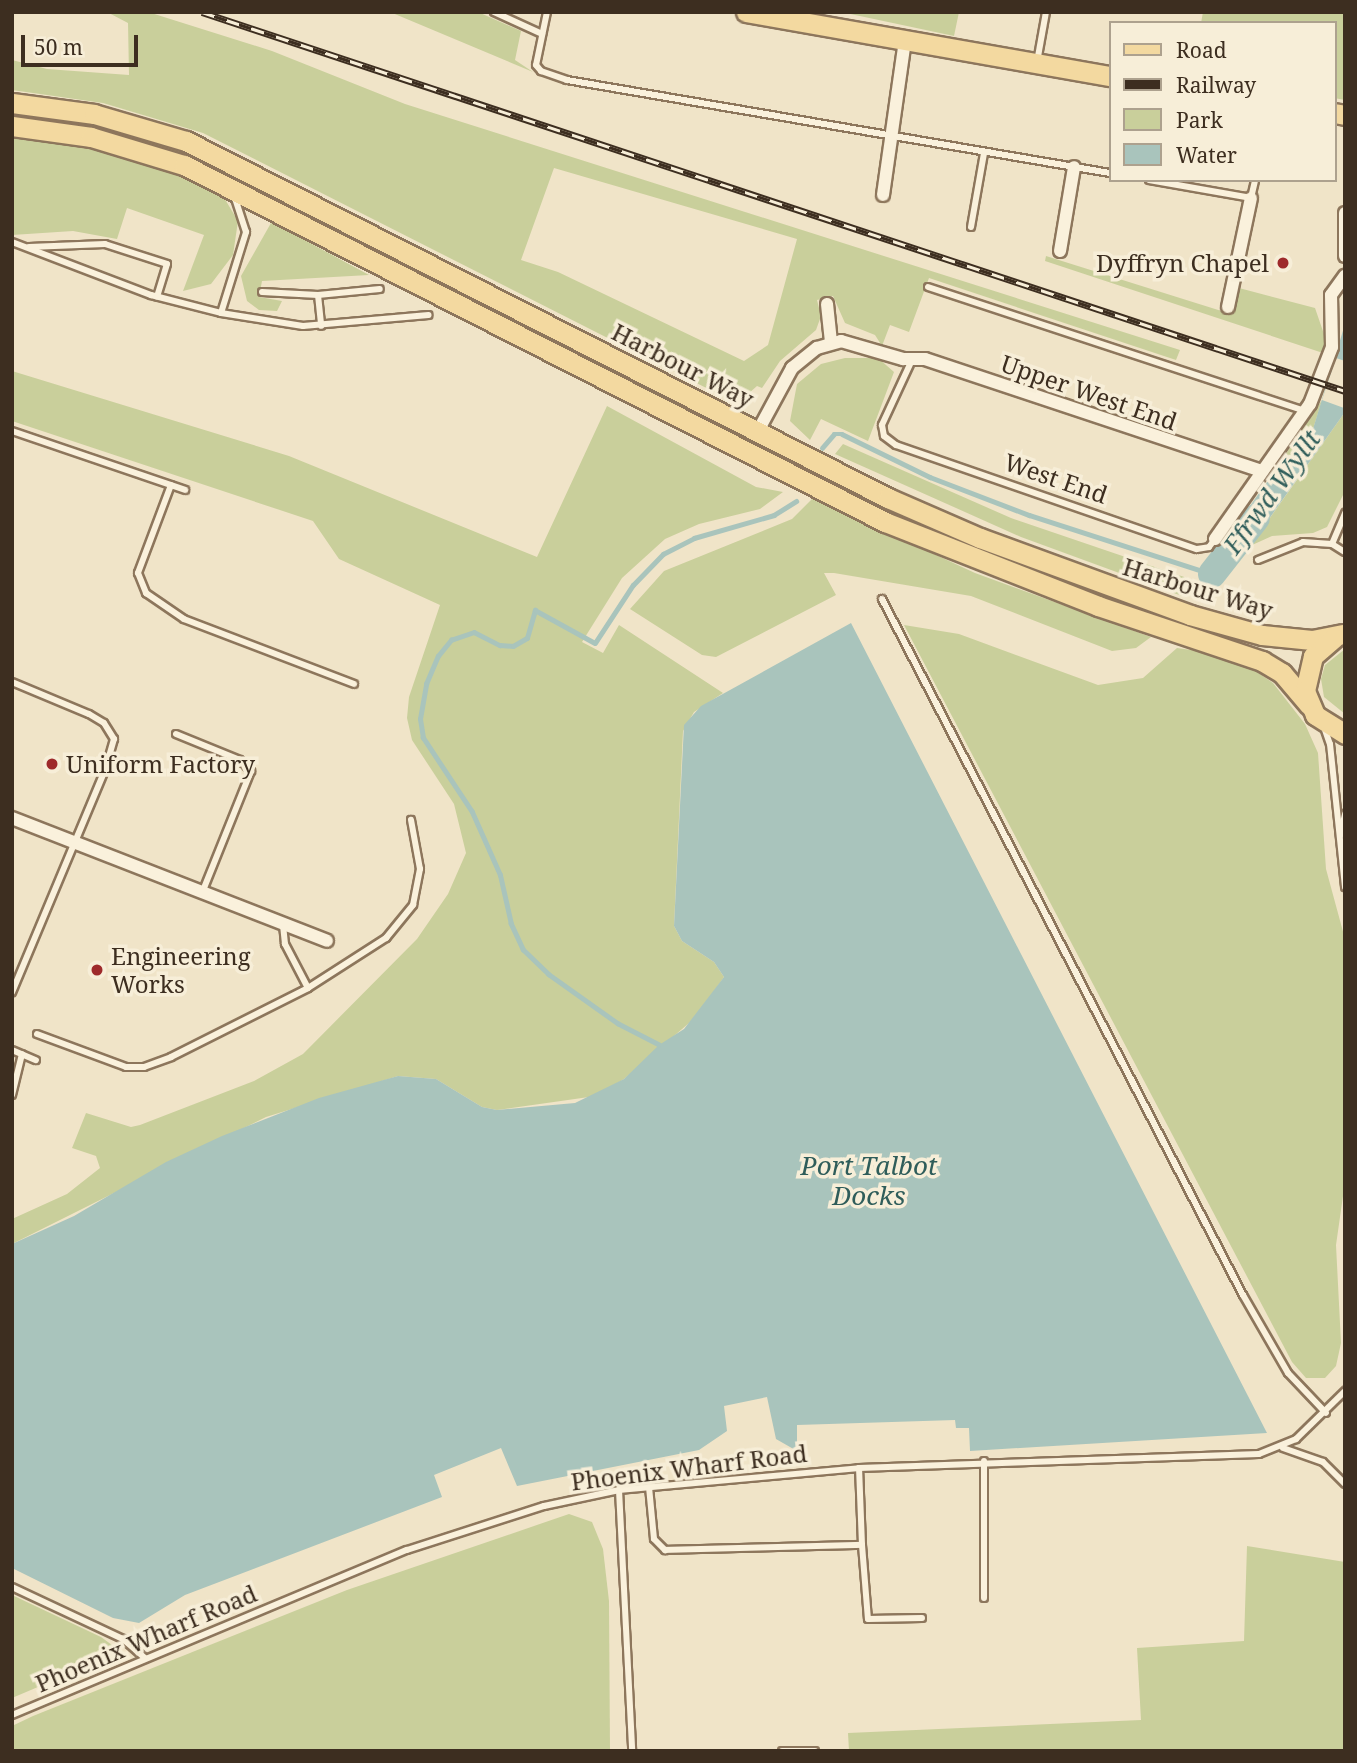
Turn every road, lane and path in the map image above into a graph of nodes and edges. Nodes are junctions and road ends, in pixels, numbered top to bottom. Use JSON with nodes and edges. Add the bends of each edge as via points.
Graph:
{"nodes":[{"id":1,"x":494,"y":12,"type":"edge"},
{"id":2,"x":547,"y":12,"type":"edge"},
{"id":3,"x":746,"y":12,"type":"edge"},
{"id":4,"x":1046,"y":12,"type":"edge"},
{"id":5,"x":542,"y":34,"type":"junction"},
{"id":6,"x":905,"y":41,"type":"junction"},
{"id":7,"x":1037,"y":64,"type":"junction"},
{"id":8,"x":1108,"y":76,"type":"edge"},
{"id":9,"x":12,"y":103,"type":"edge"},
{"id":10,"x":12,"y":126,"type":"edge"},
{"id":11,"x":891,"y":137,"type":"junction"},
{"id":12,"x":984,"y":153,"type":"junction"},
{"id":13,"x":1074,"y":167,"type":"junction"},
{"id":14,"x":1108,"y":173,"type":"edge"},
{"id":15,"x":1160,"y":182,"type":"edge"},
{"id":16,"x":1255,"y":182,"type":"edge"},
{"id":17,"x":228,"y":188,"type":"junction"},
{"id":18,"x":883,"y":195,"type":"dead end"},
{"id":19,"x":1251,"y":198,"type":"junction"},
{"id":20,"x":1345,"y":213,"type":"edge"},
{"id":21,"x":971,"y":227,"type":"dead end"},
{"id":22,"x":12,"y":242,"type":"edge"},
{"id":23,"x":27,"y":247,"type":"junction"},
{"id":24,"x":1060,"y":251,"type":"dead end"},
{"id":25,"x":1345,"y":256,"type":"edge"},
{"id":26,"x":1345,"y":276,"type":"edge"},
{"id":27,"x":928,"y":287,"type":"dead end"},
{"id":28,"x":380,"y":289,"type":"dead end"},
{"id":29,"x":262,"y":292,"type":"dead end"},
{"id":30,"x":318,"y":295,"type":"junction"},
{"id":31,"x":157,"y":297,"type":"junction"},
{"id":32,"x":827,"y":304,"type":"dead end"},
{"id":33,"x":1228,"y":307,"type":"dead end"},
{"id":34,"x":221,"y":313,"type":"junction"},
{"id":35,"x":429,"y":315,"type":"dead end"},
{"id":36,"x":321,"y":326,"type":"junction"},
{"id":37,"x":831,"y":343,"type":"junction"},
{"id":38,"x":908,"y":358,"type":"junction"},
{"id":39,"x":1305,"y":411,"type":"junction"},
{"id":40,"x":12,"y":431,"type":"edge"},
{"id":41,"x":758,"y":431,"type":"junction"},
{"id":42,"x":1261,"y":471,"type":"junction"},
{"id":43,"x":170,"y":485,"type":"junction"},
{"id":44,"x":184,"y":490,"type":"dead end"},
{"id":45,"x":1345,"y":513,"type":"edge"},
{"id":46,"x":1215,"y":539,"type":"joint"},
{"id":47,"x":1332,"y":544,"type":"junction"},
{"id":48,"x":1345,"y":552,"type":"edge"},
{"id":49,"x":1258,"y":560,"type":"dead end"},
{"id":50,"x":882,"y":599,"type":"dead end"},
{"id":51,"x":1343,"y":634,"type":"edge"},
{"id":52,"x":12,"y":682,"type":"edge"},
{"id":53,"x":354,"y":684,"type":"dead end"},
{"id":54,"x":1309,"y":705,"type":"junction"},
{"id":55,"x":1321,"y":722,"type":"junction"},
{"id":56,"x":176,"y":734,"type":"dead end"},
{"id":57,"x":1345,"y":734,"type":"edge"},
{"id":58,"x":1345,"y":814,"type":"edge"},
{"id":59,"x":12,"y":818,"type":"edge"},
{"id":60,"x":411,"y":820,"type":"dead end"},
{"id":61,"x":75,"y":844,"type":"junction"},
{"id":62,"x":1338,"y":848,"type":"junction"},
{"id":63,"x":1345,"y":887,"type":"edge"},
{"id":64,"x":201,"y":895,"type":"junction"},
{"id":65,"x":283,"y":925,"type":"junction"},
{"id":66,"x":327,"y":941,"type":"dead end"},
{"id":67,"x":308,"y":988,"type":"junction"},
{"id":68,"x":12,"y":992,"type":"edge"},
{"id":69,"x":37,"y":1034,"type":"dead end"},
{"id":70,"x":12,"y":1050,"type":"edge"},
{"id":71,"x":23,"y":1054,"type":"junction"},
{"id":72,"x":36,"y":1060,"type":"dead end"},
{"id":73,"x":12,"y":1095,"type":"edge"},
{"id":74,"x":1345,"y":1391,"type":"edge"},
{"id":75,"x":1326,"y":1413,"type":"junction"},
{"id":76,"x":1283,"y":1448,"type":"junction"},
{"id":77,"x":984,"y":1461,"type":"junction"},
{"id":78,"x":859,"y":1468,"type":"junction"},
{"id":79,"x":1345,"y":1485,"type":"edge"},
{"id":80,"x":649,"y":1487,"type":"junction"},
{"id":81,"x":619,"y":1490,"type":"junction"},
{"id":82,"x":862,"y":1545,"type":"junction"},
{"id":83,"x":12,"y":1587,"type":"edge"},
{"id":84,"x":984,"y":1598,"type":"dead end"},
{"id":85,"x":922,"y":1618,"type":"dead end"},
{"id":86,"x":145,"y":1658,"type":"junction"},
{"id":87,"x":12,"y":1715,"type":"edge"},
{"id":88,"x":632,"y":1751,"type":"edge"},
{"id":89,"x":782,"y":1751,"type":"edge"},
{"id":90,"x":815,"y":1751,"type":"edge"}],
"edges":[{"from":1,"to":5,"type":"lane"},
{"from":2,"to":5,"type":"lane"},
{"from":3,"to":6,"type":"main road"},
{"from":4,"to":7,"type":"lane"},
{"from":5,"to":11,"type":"lane","via":[[537,68],[567,80]]},
{"from":6,"to":7,"type":"main road"},
{"from":6,"to":11,"type":"street"},
{"from":7,"to":8,"type":"main road"},
{"from":9,"to":41,"type":"main road","name":"Harbour Way","via":[[93,114],[186,141]]},
{"from":10,"to":17,"type":"main road","name":"Harbour Way","via":[[113,143],[184,165]]},
{"from":11,"to":12,"type":"lane"},
{"from":11,"to":18,"type":"street"},
{"from":12,"to":13,"type":"lane"},
{"from":12,"to":21,"type":"lane"},
{"from":13,"to":14,"type":"lane"},
{"from":13,"to":24,"type":"street"},
{"from":15,"to":19,"type":"lane"},
{"from":16,"to":19,"type":"lane"},
{"from":17,"to":34,"type":"lane","via":[[243,213],[246,232]]},
{"from":17,"to":54,"type":"main road","name":"Harbour Way","via":[[885,522],[1074,598],[1262,661],[1282,673]]},
{"from":19,"to":33,"type":"street"},
{"from":20,"to":25,"type":"street"},
{"from":22,"to":23,"type":"lane"},
{"from":23,"to":31,"type":"lane"},
{"from":23,"to":31,"type":"lane","via":[[60,242],[105,244],[167,264]]},
{"from":26,"to":39,"type":"street","name":"West End","via":[[1331,295],[1332,347]]},
{"from":27,"to":39,"type":"lane"},
{"from":28,"to":30,"type":"lane"},
{"from":29,"to":30,"type":"lane"},
{"from":30,"to":36,"type":"lane"},
{"from":31,"to":34,"type":"lane"},
{"from":32,"to":37,"type":"street"},
{"from":34,"to":36,"type":"lane"},
{"from":35,"to":36,"type":"lane"},
{"from":37,"to":38,"type":"street","name":"Upper West End","via":[[852,342]]},
{"from":37,"to":41,"type":"street","via":[[792,368]]},
{"from":38,"to":42,"type":"street","name":"Upper West End"},
{"from":38,"to":46,"type":"lane","name":"West End","via":[[882,425],[884,436],[896,445],[1197,549],[1209,547]]},
{"from":39,"to":42,"type":"street","name":"West End"},
{"from":40,"to":43,"type":"lane"},
{"from":41,"to":51,"type":"main road","name":"Harbour Way","via":[[888,498],[1125,593],[1262,635],[1312,640]]},
{"from":42,"to":46,"type":"street","name":"West End"},
{"from":43,"to":44,"type":"lane"},
{"from":43,"to":53,"type":"lane","via":[[138,573],[146,593],[184,619]]},
{"from":45,"to":47,"type":"lane"},
{"from":47,"to":48,"type":"lane"},
{"from":47,"to":49,"type":"lane","via":[[1303,542]]},
{"from":50,"to":75,"type":"lane","via":[[1243,1295],[1288,1373]]},
{"from":51,"to":54,"type":"main road","via":[[1318,649],[1308,663],[1305,691]]},
{"from":52,"to":61,"type":"lane","via":[[89,714],[112,734],[106,770]]},
{"from":54,"to":55,"type":"main road","name":"Harbour Way"},
{"from":55,"to":57,"type":"main road"},
{"from":55,"to":62,"type":"lane","via":[[1331,753]]},
{"from":56,"to":64,"type":"lane","via":[[240,760],[251,771]]},
{"from":58,"to":62,"type":"lane"},
{"from":59,"to":61,"type":"street"},
{"from":60,"to":67,"type":"lane","via":[[420,869],[413,905],[386,938]]},
{"from":61,"to":64,"type":"street"},
{"from":61,"to":68,"type":"lane"},
{"from":62,"to":63,"type":"lane"},
{"from":64,"to":65,"type":"street"},
{"from":65,"to":66,"type":"street"},
{"from":65,"to":67,"type":"lane","via":[[285,944]]},
{"from":67,"to":69,"type":"lane","via":[[200,1044],[144,1066],[111,1064]]},
{"from":70,"to":71,"type":"lane"},
{"from":71,"to":72,"type":"lane"},
{"from":71,"to":73,"type":"lane"},
{"from":74,"to":75,"type":"lane","name":"Phoenix Wharf Road"},
{"from":75,"to":76,"type":"lane","name":"Phoenix Wharf Road"},
{"from":76,"to":77,"type":"lane","name":"Phoenix Wharf Road","via":[[1259,1454]]},
{"from":76,"to":79,"type":"lane","via":[[1323,1462]]},
{"from":77,"to":78,"type":"lane","name":"Phoenix Wharf Road"},
{"from":77,"to":84,"type":"lane"},
{"from":78,"to":80,"type":"lane","name":"Phoenix Wharf Road"},
{"from":78,"to":82,"type":"lane"},
{"from":80,"to":81,"type":"lane","name":"Phoenix Wharf Road"},
{"from":80,"to":82,"type":"lane","via":[[654,1539],[665,1550]]},
{"from":81,"to":86,"type":"lane","name":"Phoenix Wharf Road","via":[[544,1506],[447,1536]]},
{"from":81,"to":88,"type":"lane"},
{"from":82,"to":85,"type":"lane","via":[[868,1619]]},
{"from":83,"to":86,"type":"lane","via":[[123,1639]]},
{"from":86,"to":87,"type":"lane","name":"Phoenix Wharf Road"},
{"from":89,"to":90,"type":"lane"}]}
